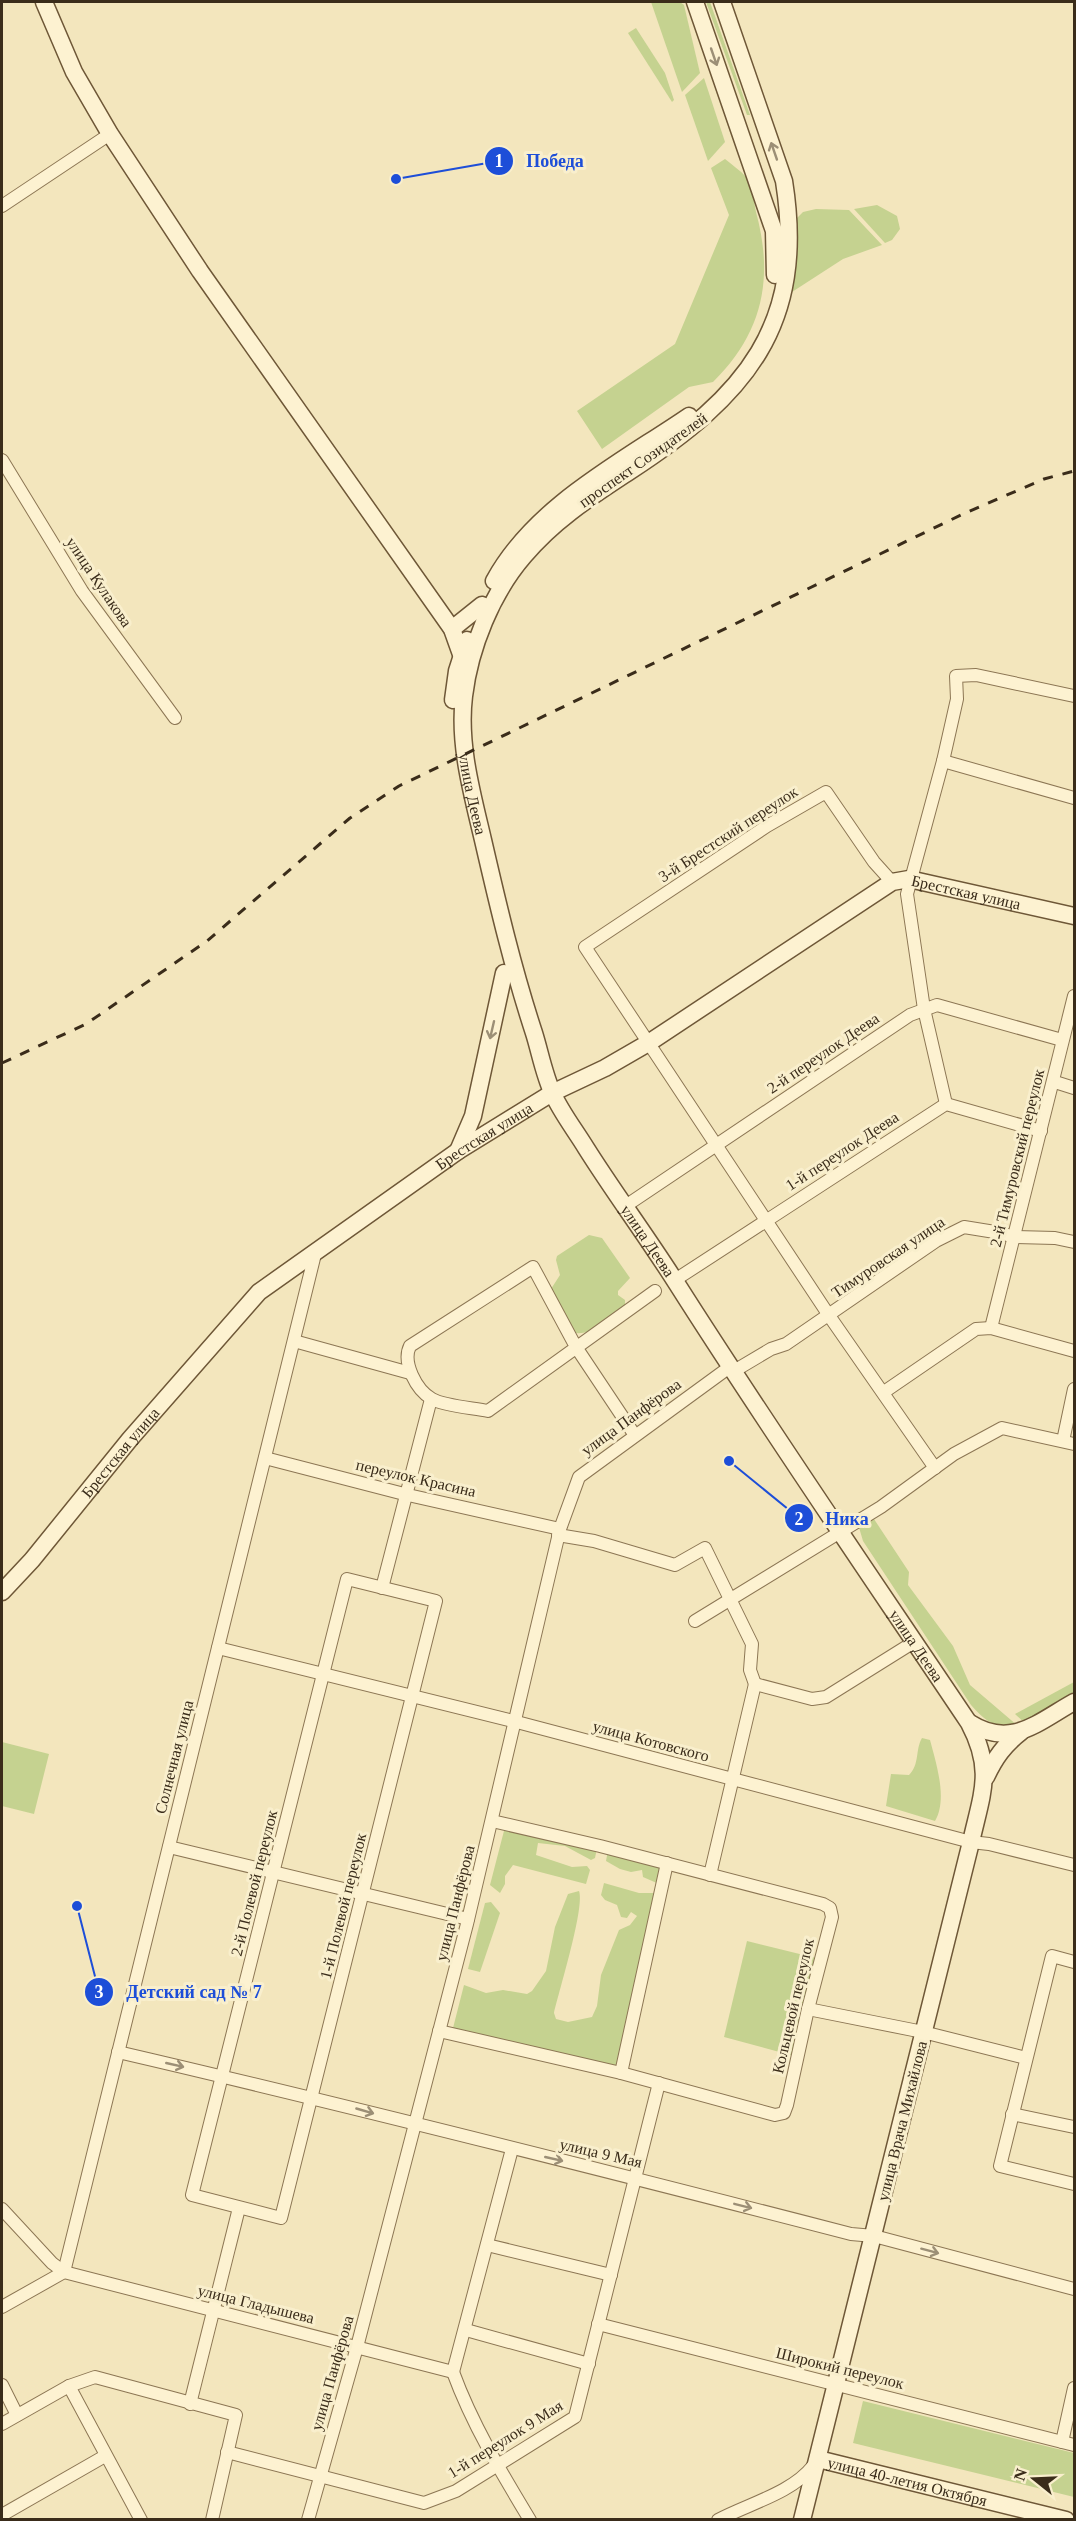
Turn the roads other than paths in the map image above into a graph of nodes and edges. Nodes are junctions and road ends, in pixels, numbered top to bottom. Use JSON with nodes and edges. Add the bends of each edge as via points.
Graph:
{"nodes":[{"id":1,"x":44,"y":2,"type":"edge"},
{"id":2,"x":695,"y":2,"type":"edge"},
{"id":3,"x":722,"y":2,"type":"edge"},
{"id":4,"x":759,"y":109,"type":"junction"},
{"id":5,"x":736,"y":118,"type":"junction"},
{"id":6,"x":110,"y":134,"type":"junction"},
{"id":7,"x":2,"y":206,"type":"edge"},
{"id":8,"x":2,"y":460,"type":"edge"},
{"id":9,"x":482,"y":606,"type":"junction"},
{"id":10,"x":452,"y":629,"type":"junction"},
{"id":11,"x":462,"y":657,"type":"junction"},
{"id":12,"x":1074,"y":696,"type":"edge"},
{"id":13,"x":464,"y":699,"type":"joint"},
{"id":14,"x":175,"y":718,"type":"dead end"},
{"id":15,"x":943,"y":762,"type":"junction"},
{"id":16,"x":1074,"y":798,"type":"edge"},
{"id":17,"x":909,"y":879,"type":"junction"},
{"id":18,"x":892,"y":882,"type":"junction"},
{"id":19,"x":1074,"y":916,"type":"edge"},
{"id":20,"x":504,"y":973,"type":"junction"},
{"id":21,"x":1074,"y":996,"type":"edge"},
{"id":22,"x":924,"y":1009,"type":"junction"},
{"id":23,"x":1062,"y":1040,"type":"junction"},
{"id":24,"x":650,"y":1042,"type":"junction"},
{"id":25,"x":1054,"y":1082,"type":"junction"},
{"id":26,"x":1074,"y":1088,"type":"edge"},
{"id":27,"x":552,"y":1093,"type":"junction"},
{"id":28,"x":946,"y":1104,"type":"junction"},
{"id":29,"x":1041,"y":1131,"type":"junction"},
{"id":30,"x":717,"y":1143,"type":"junction"},
{"id":31,"x":458,"y":1151,"type":"junction"},
{"id":32,"x":624,"y":1207,"type":"junction"},
{"id":33,"x":767,"y":1219,"type":"junction"},
{"id":34,"x":1014,"y":1237,"type":"junction"},
{"id":35,"x":1074,"y":1242,"type":"edge"},
{"id":36,"x":316,"y":1250,"type":"junction"},
{"id":37,"x":675,"y":1280,"type":"junction"},
{"id":38,"x":655,"y":1291,"type":"dead end"},
{"id":39,"x":830,"y":1317,"type":"junction"},
{"id":40,"x":991,"y":1328,"type":"junction"},
{"id":41,"x":294,"y":1341,"type":"junction"},
{"id":42,"x":576,"y":1347,"type":"junction"},
{"id":43,"x":1074,"y":1351,"type":"edge"},
{"id":44,"x":733,"y":1368,"type":"junction"},
{"id":45,"x":410,"y":1373,"type":"junction"},
{"id":46,"x":1074,"y":1389,"type":"edge"},
{"id":47,"x":884,"y":1392,"type":"junction"},
{"id":48,"x":431,"y":1399,"type":"junction"},
{"id":49,"x":634,"y":1434,"type":"junction"},
{"id":50,"x":1069,"y":1443,"type":"edge"},
{"id":51,"x":265,"y":1458,"type":"junction"},
{"id":52,"x":935,"y":1468,"type":"junction"},
{"id":53,"x":408,"y":1495,"type":"junction"},
{"id":54,"x":840,"y":1530,"type":"junction"},
{"id":55,"x":559,"y":1532,"type":"junction"},
{"id":56,"x":382,"y":1588,"type":"junction"},
{"id":57,"x":2,"y":1592,"type":"edge"},
{"id":58,"x":733,"y":1600,"type":"junction"},
{"id":59,"x":695,"y":1621,"type":"dead end"},
{"id":60,"x":914,"y":1642,"type":"junction"},
{"id":61,"x":218,"y":1648,"type":"junction"},
{"id":62,"x":324,"y":1674,"type":"junction"},
{"id":63,"x":755,"y":1684,"type":"junction"},
{"id":64,"x":413,"y":1696,"type":"junction"},
{"id":65,"x":1074,"y":1702,"type":"edge"},
{"id":66,"x":513,"y":1721,"type":"junction"},
{"id":67,"x":969,"y":1723,"type":"junction"},
{"id":68,"x":1024,"y":1730,"type":"junction"},
{"id":69,"x":732,"y":1779,"type":"junction"},
{"id":70,"x":984,"y":1780,"type":"junction"},
{"id":71,"x":492,"y":1821,"type":"junction"},
{"id":72,"x":971,"y":1842,"type":"junction"},
{"id":73,"x":169,"y":1846,"type":"junction"},
{"id":74,"x":667,"y":1863,"type":"junction"},
{"id":75,"x":1074,"y":1865,"type":"edge"},
{"id":76,"x":274,"y":1870,"type":"junction"},
{"id":77,"x":710,"y":1875,"type":"junction"},
{"id":78,"x":363,"y":1893,"type":"junction"},
{"id":79,"x":468,"y":1919,"type":"junction"},
{"id":80,"x":1074,"y":1962,"type":"edge"},
{"id":81,"x":808,"y":2009,"type":"junction"},
{"id":82,"x":439,"y":2031,"type":"junction"},
{"id":83,"x":923,"y":2032,"type":"junction"},
{"id":84,"x":118,"y":2052,"type":"junction"},
{"id":85,"x":1026,"y":2058,"type":"junction"},
{"id":86,"x":621,"y":2073,"type":"junction"},
{"id":87,"x":223,"y":2076,"type":"junction"},
{"id":88,"x":659,"y":2083,"type":"junction"},
{"id":89,"x":313,"y":2097,"type":"junction"},
{"id":90,"x":1012,"y":2114,"type":"junction"},
{"id":91,"x":414,"y":2125,"type":"junction"},
{"id":92,"x":1074,"y":2127,"type":"edge"},
{"id":93,"x":512,"y":2149,"type":"junction"},
{"id":94,"x":634,"y":2178,"type":"junction"},
{"id":95,"x":1074,"y":2184,"type":"edge"},
{"id":96,"x":239,"y":2208,"type":"junction"},
{"id":97,"x":2,"y":2209,"type":"edge"},
{"id":98,"x":874,"y":2236,"type":"junction"},
{"id":99,"x":487,"y":2245,"type":"junction"},
{"id":100,"x":64,"y":2272,"type":"junction"},
{"id":101,"x":611,"y":2275,"type":"junction"},
{"id":102,"x":1074,"y":2289,"type":"edge"},
{"id":103,"x":2,"y":2307,"type":"edge"},
{"id":104,"x":213,"y":2310,"type":"junction"},
{"id":105,"x":598,"y":2324,"type":"junction"},
{"id":106,"x":466,"y":2330,"type":"junction"},
{"id":107,"x":357,"y":2347,"type":"junction"},
{"id":108,"x":589,"y":2364,"type":"junction"},
{"id":109,"x":453,"y":2372,"type":"junction"},
{"id":110,"x":836,"y":2384,"type":"junction"},
{"id":111,"x":2,"y":2385,"type":"edge"},
{"id":112,"x":69,"y":2386,"type":"junction"},
{"id":113,"x":1074,"y":2388,"type":"edge"},
{"id":114,"x":190,"y":2404,"type":"junction"},
{"id":115,"x":17,"y":2415,"type":"junction"},
{"id":116,"x":2,"y":2424,"type":"edge"},
{"id":117,"x":1068,"y":2444,"type":"edge"},
{"id":118,"x":227,"y":2452,"type":"junction"},
{"id":119,"x":105,"y":2456,"type":"junction"},
{"id":120,"x":818,"y":2459,"type":"junction"},
{"id":121,"x":497,"y":2466,"type":"junction"},
{"id":122,"x":319,"y":2474,"type":"junction"},
{"id":123,"x":2,"y":2515,"type":"edge"},
{"id":124,"x":141,"y":2520,"type":"edge"},
{"id":125,"x":212,"y":2520,"type":"edge"},
{"id":126,"x":309,"y":2520,"type":"edge"},
{"id":127,"x":530,"y":2520,"type":"edge"},
{"id":128,"x":718,"y":2520,"type":"edge"},
{"id":129,"x":802,"y":2520,"type":"edge"},
{"id":130,"x":1066,"y":2520,"type":"edge"}],
"edges":[{"from":1,"to":6,"type":"main road","via":[[74,72]]},
{"from":2,"to":5,"type":"main road","one_way":true},
{"from":3,"to":4,"type":"main road","name":"проспект Созидателей"},
{"from":4,"to":5,"type":"main road","via":[[756,120],[750,124]]},
{"from":13,"to":4,"type":"main road","name":"проспект Созидателей","one_way":true,"via":[[488,615],[522,558],[574,509],[707,416],[741,380],[772,330],[788,266],[788,208],[784,181]]},
{"from":5,"to":9,"type":"main road","via":[[774,231],[777,259],[768,309],[754,341],[718,392],[703,406],[576,492],[534,528],[507,557]]},
{"from":6,"to":7,"type":"street"},
{"from":6,"to":10,"type":"main road","via":[[200,271]]},
{"from":8,"to":14,"type":"street","name":"улица Кулакова","via":[[82,591]]},
{"from":9,"to":10,"type":"main road"},
{"from":9,"to":11,"type":"main road"},
{"from":10,"to":11,"type":"main road"},
{"from":11,"to":20,"type":"main road","via":[[452,705],[454,751]]},
{"from":12,"to":15,"type":"street","via":[[976,675],[956,676],[957,699]]},
{"from":13,"to":27,"type":"main road","name":"улица Деева","via":[[465,752],[473,796],[512,962]]},
{"from":15,"to":16,"type":"street"},
{"from":15,"to":17,"type":"street"},
{"from":17,"to":18,"type":"main road","name":"Брестская улица"},
{"from":17,"to":19,"type":"main road","name":"Брестская улица"},
{"from":17,"to":22,"type":"street","via":[[907,894]]},
{"from":18,"to":24,"type":"main road","name":"Брестская улица"},
{"from":18,"to":24,"type":"street","name":"3-й Брестский переулок","via":[[826,792],[767,826],[585,947]]},
{"from":20,"to":27,"type":"main road","via":[[534,1066]]},
{"from":20,"to":31,"type":"main road","one_way":true,"via":[[473,1116]]},
{"from":21,"to":23,"type":"street","name":"2-й Тимуровский переулок"},
{"from":22,"to":23,"type":"street","name":"2-й переулок Деева","via":[[937,1005]]},
{"from":22,"to":28,"type":"street"},
{"from":22,"to":30,"type":"street","name":"2-й переулок Деева"},
{"from":23,"to":25,"type":"street","name":"2-й Тимуровский переулок"},
{"from":24,"to":27,"type":"main road","name":"Брестская улица"},
{"from":24,"to":30,"type":"street"},
{"from":25,"to":26,"type":"street"},
{"from":25,"to":29,"type":"street","name":"2-й Тимуровский переулок"},
{"from":27,"to":31,"type":"main road","name":"Брестская улица"},
{"from":27,"to":32,"type":"main road","name":"улица Деева"},
{"from":28,"to":29,"type":"street"},
{"from":28,"to":33,"type":"street","name":"1-й переулок Деева"},
{"from":29,"to":34,"type":"street","name":"2-й Тимуровский переулок"},
{"from":30,"to":32,"type":"street","name":"2-й переулок Деева"},
{"from":30,"to":33,"type":"street"},
{"from":31,"to":36,"type":"main road","name":"Брестская улица"},
{"from":32,"to":37,"type":"main road","name":"улица Деева"},
{"from":33,"to":37,"type":"street","name":"1-й переулок Деева"},
{"from":33,"to":39,"type":"street"},
{"from":34,"to":35,"type":"street","name":"Тимуровская улица"},
{"from":34,"to":39,"type":"street","name":"Тимуровская улица","via":[[964,1227],[936,1241]]},
{"from":34,"to":40,"type":"street","name":"2-й Тимуровский переулок"},
{"from":36,"to":41,"type":"street","name":"Солнечная улица"},
{"from":36,"to":57,"type":"main road","name":"Брестская улица","via":[[259,1292]]},
{"from":37,"to":44,"type":"main road","name":"улица Деева"},
{"from":38,"to":42,"type":"street"},
{"from":39,"to":44,"type":"street","name":"Тимуровская улица","via":[[786,1344]]},
{"from":39,"to":47,"type":"street"},
{"from":40,"to":43,"type":"street"},
{"from":40,"to":47,"type":"street","via":[[976,1329]]},
{"from":41,"to":45,"type":"street"},
{"from":41,"to":51,"type":"street","name":"Солнечная улица"},
{"from":42,"to":45,"type":"street","via":[[533,1267],[410,1346],[406,1354]]},
{"from":42,"to":48,"type":"street","via":[[488,1411]]},
{"from":42,"to":49,"type":"street"},
{"from":44,"to":49,"type":"street","name":"улица Панфёрова"},
{"from":44,"to":54,"type":"main road","name":"улица Деева"},
{"from":45,"to":48,"type":"street"},
{"from":46,"to":50,"type":"street"},
{"from":47,"to":52,"type":"street"},
{"from":48,"to":53,"type":"street"},
{"from":49,"to":55,"type":"street","name":"улица Панфёрова","via":[[579,1477]]},
{"from":50,"to":52,"type":"street","via":[[1002,1428]]},
{"from":51,"to":53,"type":"street","name":"переулок Красина"},
{"from":51,"to":61,"type":"street","name":"Солнечная улица"},
{"from":52,"to":54,"type":"street","via":[[881,1507]]},
{"from":53,"to":55,"type":"street","name":"переулок Красина"},
{"from":53,"to":56,"type":"street"},
{"from":54,"to":58,"type":"street"},
{"from":54,"to":60,"type":"main road","name":"улица Деева"},
{"from":55,"to":58,"type":"street","name":"переулок Красина","via":[[675,1565],[705,1548]]},
{"from":55,"to":66,"type":"street","name":"улица Панфёрова"},
{"from":56,"to":62,"type":"street","name":"2-й Полевой переулок","via":[[347,1579]]},
{"from":56,"to":64,"type":"street","name":"1-й Полевой переулок","via":[[436,1600]]},
{"from":58,"to":59,"type":"street"},
{"from":58,"to":63,"type":"street","name":"переулок Красина","via":[[752,1644],[750,1670]]},
{"from":60,"to":63,"type":"street","via":[[826,1697],[812,1699]]},
{"from":60,"to":67,"type":"main road","name":"улица Деева"},
{"from":61,"to":62,"type":"street","name":"улица Котовского"},
{"from":61,"to":73,"type":"street","name":"Солнечная улица"},
{"from":62,"to":64,"type":"street","name":"улица Котовского"},
{"from":62,"to":76,"type":"street","name":"2-й Полевой переулок"},
{"from":63,"to":69,"type":"street"},
{"from":64,"to":66,"type":"street","name":"улица Котовского"},
{"from":64,"to":78,"type":"street","name":"1-й Полевой переулок"},
{"from":65,"to":68,"type":"main road"},
{"from":66,"to":69,"type":"street","name":"улица Котовского"},
{"from":66,"to":71,"type":"street","name":"улица Панфёрова"},
{"from":67,"to":68,"type":"main road","via":[[996,1736]]},
{"from":67,"to":70,"type":"main road","name":"улица Врача Михайлова","via":[[981,1746]]},
{"from":68,"to":70,"type":"main road","via":[[995,1758]]},
{"from":69,"to":72,"type":"street","name":"улица Котовского"},
{"from":69,"to":77,"type":"street"},
{"from":70,"to":72,"type":"main road","name":"улица Врача Михайлова"},
{"from":71,"to":74,"type":"street","name":"Кольцевой переулок"},
{"from":71,"to":79,"type":"street","name":"улица Панфёрова"},
{"from":72,"to":75,"type":"street","name":"улица Котовского"},
{"from":72,"to":83,"type":"main road","name":"улица Врача Михайлова"},
{"from":73,"to":76,"type":"street"},
{"from":73,"to":84,"type":"street","name":"Солнечная улица"},
{"from":74,"to":77,"type":"street","name":"Кольцевой переулок"},
{"from":74,"to":86,"type":"street"},
{"from":76,"to":78,"type":"street"},
{"from":76,"to":87,"type":"street","name":"2-й Полевой переулок"},
{"from":77,"to":81,"type":"street","name":"Кольцевой переулок","via":[[830,1908],[832,1917]]},
{"from":78,"to":79,"type":"street"},
{"from":78,"to":89,"type":"street","name":"1-й Полевой переулок"},
{"from":79,"to":82,"type":"street","name":"улица Панфёрова"},
{"from":80,"to":85,"type":"street","via":[[1052,1956]]},
{"from":81,"to":83,"type":"street"},
{"from":81,"to":88,"type":"street","name":"Кольцевой переулок","via":[[784,2113],[775,2115]]},
{"from":82,"to":86,"type":"street","name":"Кольцевой переулок"},
{"from":82,"to":91,"type":"street","name":"улица Панфёрова"},
{"from":83,"to":85,"type":"street"},
{"from":83,"to":98,"type":"main road","name":"улица Врача Михайлова"},
{"from":84,"to":87,"type":"street","name":"улица 9 Мая","one_way":true},
{"from":84,"to":100,"type":"street","name":"Солнечная улица"},
{"from":85,"to":90,"type":"street"},
{"from":86,"to":88,"type":"street","name":"Кольцевой переулок"},
{"from":87,"to":89,"type":"street","name":"улица 9 Мая"},
{"from":87,"to":96,"type":"street","name":"2-й Полевой переулок","via":[[192,2194]]},
{"from":88,"to":94,"type":"street","name":"1-й переулок 9 Мая"},
{"from":89,"to":91,"type":"street","name":"улица 9 Мая","one_way":true},
{"from":89,"to":96,"type":"street","name":"1-й Полевой переулок","via":[[281,2218]]},
{"from":90,"to":92,"type":"street"},
{"from":90,"to":95,"type":"street","via":[[1000,2166]]},
{"from":91,"to":93,"type":"street","name":"улица 9 Мая"},
{"from":91,"to":107,"type":"street","name":"улица Панфёрова"},
{"from":93,"to":94,"type":"street","name":"улица 9 Мая","one_way":true},
{"from":93,"to":99,"type":"street"},
{"from":94,"to":98,"type":"street","name":"улица 9 Мая","one_way":true,"via":[[851,2234]]},
{"from":94,"to":101,"type":"street","name":"1-й переулок 9 Мая"},
{"from":96,"to":104,"type":"street"},
{"from":97,"to":100,"type":"street"},
{"from":98,"to":102,"type":"street","name":"улица 9 Мая","one_way":true},
{"from":98,"to":110,"type":"main road","name":"улица Врача Михайлова"},
{"from":99,"to":101,"type":"street"},
{"from":99,"to":106,"type":"street"},
{"from":100,"to":103,"type":"street"},
{"from":100,"to":104,"type":"street","name":"улица Гладышева"},
{"from":101,"to":105,"type":"street","name":"1-й переулок 9 Мая"},
{"from":104,"to":107,"type":"street","name":"улица Гладышева"},
{"from":104,"to":114,"type":"street"},
{"from":105,"to":108,"type":"street","name":"1-й переулок 9 Мая"},
{"from":105,"to":110,"type":"street","name":"Широкий переулок"},
{"from":106,"to":108,"type":"street"},
{"from":106,"to":109,"type":"street"},
{"from":107,"to":109,"type":"street","name":"улица Гладышева"},
{"from":107,"to":122,"type":"street","name":"улица Панфёрова"},
{"from":108,"to":121,"type":"street","name":"1-й переулок 9 Мая","via":[[575,2417]]},
{"from":109,"to":121,"type":"street"},
{"from":110,"to":117,"type":"street","name":"Широкий переулок"},
{"from":110,"to":120,"type":"main road","name":"улица Врача Михайлова"},
{"from":111,"to":115,"type":"street"},
{"from":112,"to":114,"type":"street","via":[[95,2377]]},
{"from":112,"to":115,"type":"street"},
{"from":112,"to":119,"type":"street"},
{"from":113,"to":117,"type":"street"},
{"from":114,"to":118,"type":"street","via":[[236,2415]]},
{"from":115,"to":116,"type":"street"},
{"from":118,"to":122,"type":"street","name":"1-й переулок 9 Мая"},
{"from":118,"to":125,"type":"street"},
{"from":119,"to":123,"type":"street"},
{"from":119,"to":124,"type":"street"},
{"from":120,"to":128,"type":"street","via":[[804,2477],[786,2489]]},
{"from":120,"to":129,"type":"main road","name":"улица Врача Михайлова"},
{"from":120,"to":130,"type":"main road","name":"улица 40-летия Октября"},
{"from":121,"to":122,"type":"street","name":"1-й переулок 9 Мая","via":[[456,2491],[424,2504]]},
{"from":121,"to":127,"type":"street"},
{"from":122,"to":126,"type":"street","name":"улица Панфёрова"}]}
